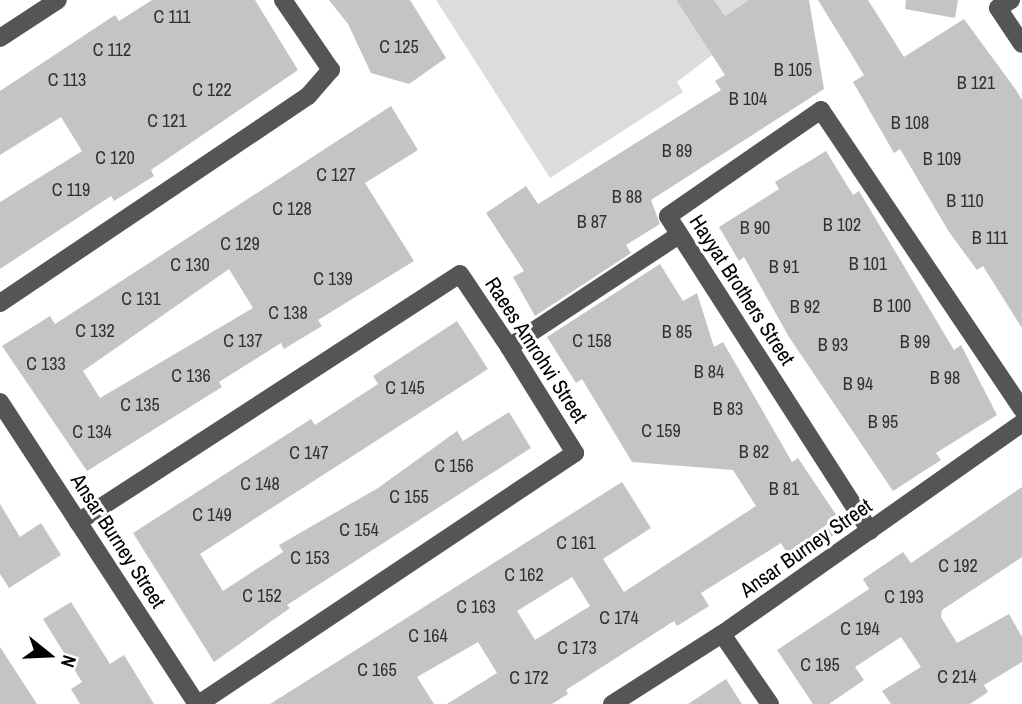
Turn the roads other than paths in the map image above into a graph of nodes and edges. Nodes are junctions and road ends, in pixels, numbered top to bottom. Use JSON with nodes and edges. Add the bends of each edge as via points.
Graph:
{"nodes":[{"id":1,"x":58,"y":0,"type":"edge"},
{"id":2,"x":283,"y":0,"type":"edge"},
{"id":3,"x":1011,"y":0,"type":"edge"},
{"id":4,"x":0,"y":38,"type":"edge"},
{"id":5,"x":1022,"y":44,"type":"edge"},
{"id":6,"x":679,"y":235,"type":"junction"},
{"id":7,"x":0,"y":303,"type":"edge"},
{"id":8,"x":509,"y":347,"type":"junction"},
{"id":9,"x":0,"y":402,"type":"edge"},
{"id":10,"x":1022,"y":409,"type":"edge"},
{"id":11,"x":1022,"y":423,"type":"edge"},
{"id":12,"x":78,"y":522,"type":"junction"},
{"id":13,"x":870,"y":531,"type":"junction"},
{"id":14,"x":722,"y":634,"type":"junction"},
{"id":15,"x":198,"y":704,"type":"edge"},
{"id":16,"x":612,"y":704,"type":"edge"},
{"id":17,"x":770,"y":704,"type":"edge"}],
"edges":[{"from":1,"to":4,"type":"street"},
{"from":2,"to":7,"type":"street","via":[[331,70],[308,96]]},
{"from":3,"to":5,"type":"street","via":[[998,8]]},
{"from":6,"to":8,"type":"street"},
{"from":6,"to":10,"type":"street","name":"Hayyat Brothers Street","via":[[668,216],[821,110]]},
{"from":6,"to":13,"type":"street","name":"Hayyat Brothers Street"},
{"from":8,"to":12,"type":"street","name":"Raees Amrohvi Street","via":[[460,274]]},
{"from":8,"to":15,"type":"street","name":"Raees Amrohvi Street","via":[[575,453]]},
{"from":9,"to":12,"type":"street","name":"Ansar Burney Street"},
{"from":11,"to":13,"type":"street","name":"Ansar Burney Street"},
{"from":12,"to":15,"type":"street","name":"Ansar Burney Street"},
{"from":13,"to":14,"type":"street","name":"Ansar Burney Street"},
{"from":14,"to":16,"type":"street","name":"Ansar Burney Street"},
{"from":14,"to":17,"type":"street"}]}
